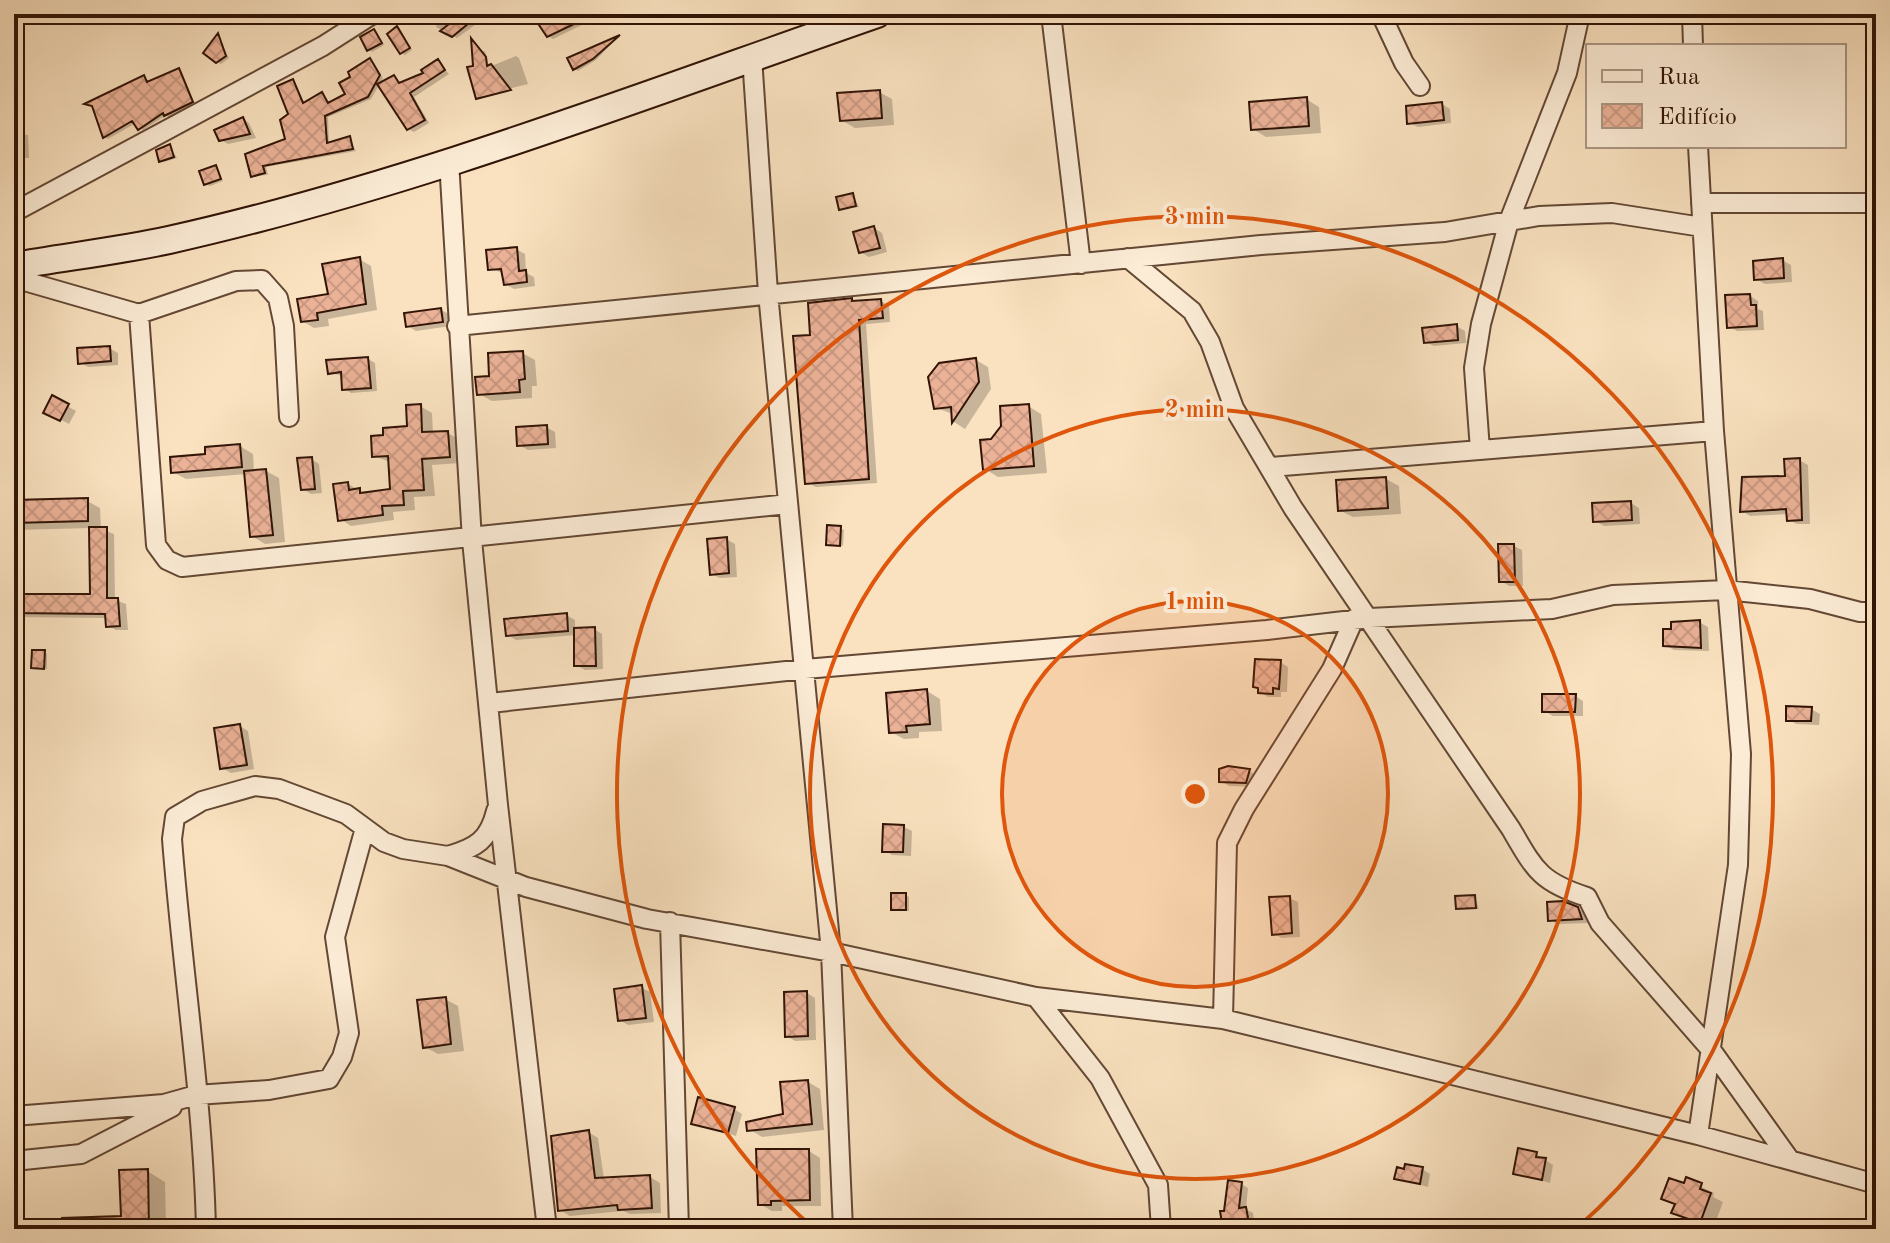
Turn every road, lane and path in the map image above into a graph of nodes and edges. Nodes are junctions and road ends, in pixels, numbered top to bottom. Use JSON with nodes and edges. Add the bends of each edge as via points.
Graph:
{"nodes":[{"id":1,"x":373,"y":14,"type":"edge"},
{"id":2,"x":877,"y":14,"type":"edge"},
{"id":3,"x":1051,"y":14,"type":"edge"},
{"id":4,"x":1381,"y":14,"type":"edge"},
{"id":5,"x":1580,"y":14,"type":"edge"},
{"id":6,"x":1692,"y":14,"type":"edge"},
{"id":7,"x":1693,"y":44,"type":"edge"},
{"id":8,"x":752,"y":57,"type":"junction"},
{"id":9,"x":1420,"y":86,"type":"dead end"},
{"id":10,"x":1698,"y":148,"type":"edge"},
{"id":11,"x":449,"y":161,"type":"junction"},
{"id":12,"x":1701,"y":203,"type":"junction"},
{"id":13,"x":1876,"y":203,"type":"edge"},
{"id":14,"x":14,"y":212,"type":"edge"},
{"id":15,"x":1509,"y":221,"type":"junction"},
{"id":16,"x":1702,"y":227,"type":"junction"},
{"id":17,"x":1128,"y":258,"type":"junction"},
{"id":18,"x":1081,"y":264,"type":"junction"},
{"id":19,"x":14,"y":266,"type":"edge"},
{"id":20,"x":14,"y":278,"type":"edge"},
{"id":21,"x":768,"y":293,"type":"junction"},
{"id":22,"x":139,"y":314,"type":"junction"},
{"id":23,"x":457,"y":326,"type":"junction"},
{"id":24,"x":289,"y":417,"type":"dead end"},
{"id":25,"x":1714,"y":431,"type":"junction"},
{"id":26,"x":1480,"y":450,"type":"junction"},
{"id":27,"x":1271,"y":467,"type":"junction"},
{"id":28,"x":788,"y":504,"type":"junction"},
{"id":29,"x":472,"y":540,"type":"junction"},
{"id":30,"x":1726,"y":590,"type":"junction"},
{"id":31,"x":1876,"y":612,"type":"edge"},
{"id":32,"x":1362,"y":618,"type":"junction"},
{"id":33,"x":805,"y":669,"type":"junction"},
{"id":34,"x":490,"y":703,"type":"junction"},
{"id":35,"x":498,"y":805,"type":"junction"},
{"id":36,"x":365,"y":828,"type":"junction"},
{"id":37,"x":448,"y":856,"type":"junction"},
{"id":38,"x":508,"y":880,"type":"junction"},
{"id":39,"x":670,"y":922,"type":"junction"},
{"id":40,"x":831,"y":952,"type":"junction"},
{"id":41,"x":1036,"y":997,"type":"junction"},
{"id":42,"x":1223,"y":1019,"type":"junction"},
{"id":43,"x":1712,"y":1051,"type":"junction"},
{"id":44,"x":196,"y":1095,"type":"junction"},
{"id":45,"x":14,"y":1116,"type":"edge"},
{"id":46,"x":1698,"y":1135,"type":"junction"},
{"id":47,"x":1790,"y":1160,"type":"junction"},
{"id":48,"x":14,"y":1161,"type":"edge"},
{"id":49,"x":1876,"y":1184,"type":"edge"},
{"id":50,"x":206,"y":1229,"type":"edge"},
{"id":51,"x":547,"y":1229,"type":"edge"},
{"id":52,"x":679,"y":1229,"type":"edge"},
{"id":53,"x":843,"y":1229,"type":"edge"},
{"id":54,"x":1161,"y":1229,"type":"edge"}],
"edges":[{"from":1,"to":14,"type":"street"},
{"from":2,"to":8,"type":"main road"},
{"from":3,"to":18,"type":"street"},
{"from":4,"to":9,"type":"street"},
{"from":5,"to":15,"type":"street","via":[[1567,73]]},
{"from":6,"to":7,"type":"street"},
{"from":8,"to":11,"type":"main road"},
{"from":8,"to":21,"type":"street"},
{"from":10,"to":12,"type":"street"},
{"from":11,"to":19,"type":"main road","via":[[167,240]]},
{"from":11,"to":23,"type":"street"},
{"from":12,"to":13,"type":"street"},
{"from":12,"to":16,"type":"street"},
{"from":15,"to":16,"type":"street","via":[[1612,213]]},
{"from":15,"to":17,"type":"street","via":[[1445,232]]},
{"from":15,"to":26,"type":"street","via":[[1474,368]]},
{"from":16,"to":25,"type":"street"},
{"from":17,"to":18,"type":"street"},
{"from":17,"to":27,"type":"street","via":[[1192,311],[1224,373],[1234,408]]},
{"from":18,"to":21,"type":"street"},
{"from":20,"to":22,"type":"street"},
{"from":21,"to":23,"type":"street"},
{"from":21,"to":28,"type":"street"},
{"from":22,"to":24,"type":"street","via":[[236,281],[262,280],[278,298],[284,326]]},
{"from":22,"to":29,"type":"street","via":[[156,545],[167,560],[182,567]]},
{"from":23,"to":29,"type":"street"},
{"from":25,"to":26,"type":"street"},
{"from":25,"to":30,"type":"street"},
{"from":26,"to":27,"type":"street"},
{"from":27,"to":32,"type":"street"},
{"from":28,"to":29,"type":"street"},
{"from":28,"to":33,"type":"street"},
{"from":29,"to":34,"type":"street"},
{"from":30,"to":31,"type":"street"},
{"from":30,"to":32,"type":"street","via":[[1613,595],[1552,609]]},
{"from":30,"to":43,"type":"street","via":[[1741,754],[1738,865]]},
{"from":32,"to":33,"type":"street"},
{"from":32,"to":42,"type":"street","via":[[1227,843]]},
{"from":32,"to":43,"type":"street","via":[[1535,870],[1587,897],[1600,923]]},
{"from":33,"to":34,"type":"street"},
{"from":33,"to":40,"type":"street"},
{"from":34,"to":35,"type":"street"},
{"from":35,"to":37,"type":"street","via":[[482,843]]},
{"from":35,"to":38,"type":"street"},
{"from":36,"to":37,"type":"street","via":[[403,849]]},
{"from":36,"to":44,"type":"street","via":[[335,937],[349,1033],[329,1079],[281,1089]]},
{"from":36,"to":44,"type":"street","via":[[346,814],[279,789],[255,786],[202,801],[175,817],[172,839]]},
{"from":37,"to":38,"type":"street"},
{"from":38,"to":39,"type":"street"},
{"from":38,"to":51,"type":"street"},
{"from":39,"to":40,"type":"street"},
{"from":39,"to":52,"type":"street"},
{"from":40,"to":41,"type":"street"},
{"from":40,"to":53,"type":"street"},
{"from":41,"to":42,"type":"street"},
{"from":41,"to":54,"type":"street","via":[[1100,1078],[1158,1185]]},
{"from":42,"to":46,"type":"street"},
{"from":43,"to":46,"type":"street"},
{"from":43,"to":47,"type":"street"},
{"from":44,"to":45,"type":"street","via":[[164,1104]]},
{"from":44,"to":48,"type":"street","via":[[81,1154]]},
{"from":44,"to":50,"type":"street"},
{"from":46,"to":47,"type":"street"},
{"from":47,"to":49,"type":"street"}]}
